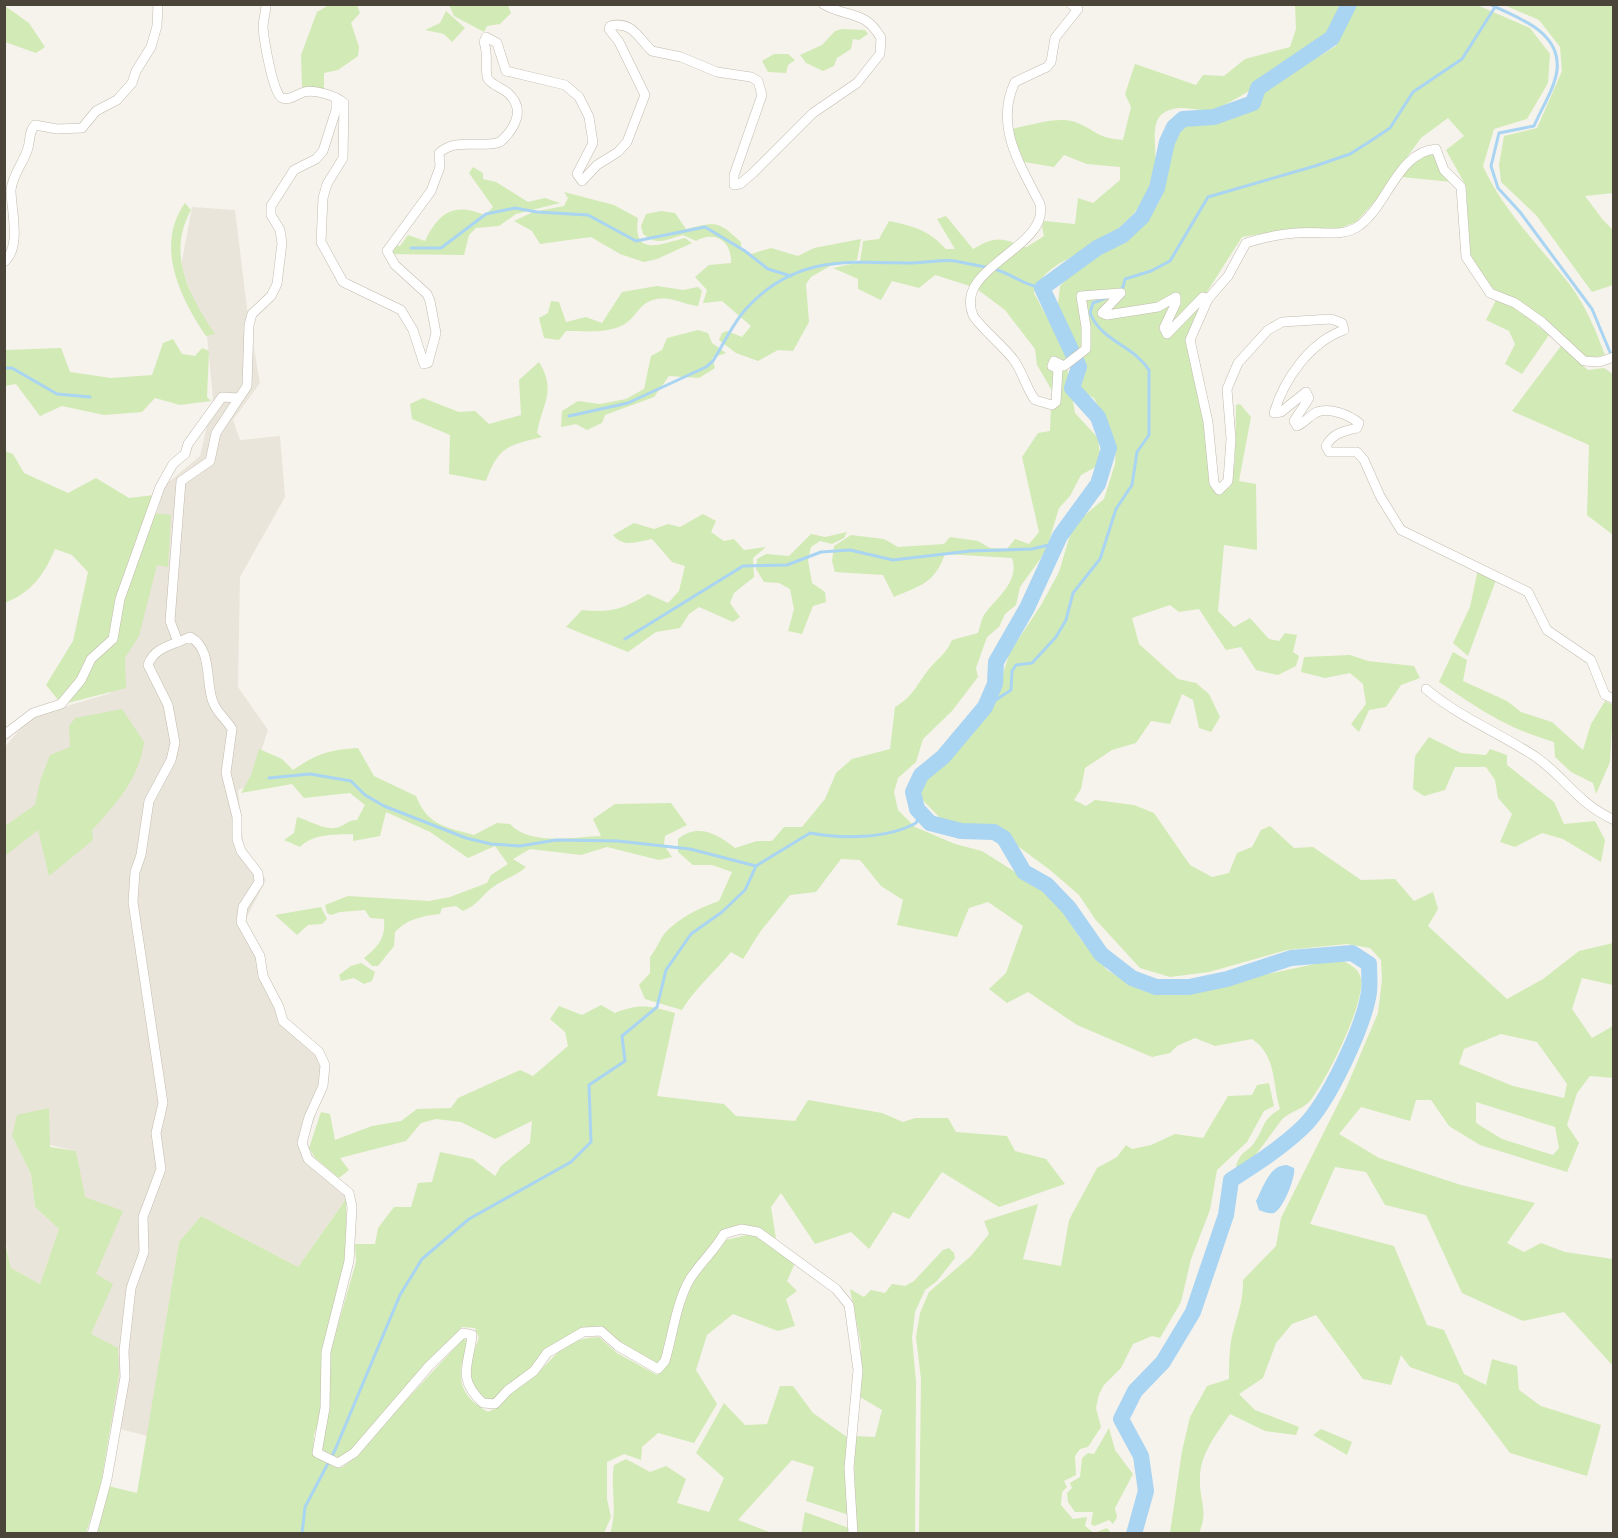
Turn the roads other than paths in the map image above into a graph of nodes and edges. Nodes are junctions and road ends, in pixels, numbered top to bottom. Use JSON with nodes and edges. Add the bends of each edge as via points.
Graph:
{"nodes":[{"id":1,"x":158,"y":4,"type":"edge"},
{"id":2,"x":266,"y":4,"type":"edge"},
{"id":3,"x":823,"y":4,"type":"edge"},
{"id":4,"x":1071,"y":4,"type":"edge"},
{"id":5,"x":336,"y":98,"type":"junction"},
{"id":6,"x":4,"y":262,"type":"edge"},
{"id":7,"x":1208,"y":299,"type":"junction"},
{"id":8,"x":1614,"y":357,"type":"edge"},
{"id":9,"x":239,"y":398,"type":"junction"},
{"id":10,"x":178,"y":642,"type":"junction"},
{"id":11,"x":1426,"y":689,"type":"dead end"},
{"id":12,"x":1614,"y":699,"type":"edge"},
{"id":13,"x":4,"y":735,"type":"edge"},
{"id":14,"x":1614,"y":820,"type":"edge"},
{"id":15,"x":92,"y":1533,"type":"edge"},
{"id":16,"x":853,"y":1533,"type":"edge"}],
"edges":[{"from":1,"to":6,"type":"street","via":[[158,26],[151,47],[122,95],[100,107],[82,128],[33,127],[12,185],[14,234],[9,258]]},
{"from":2,"to":5,"type":"street","via":[[263,26],[277,94],[282,98],[310,92]]},
{"from":3,"to":5,"type":"street","via":[[854,13],[870,23],[881,38],[880,54],[850,89],[813,113],[753,173],[734,185],[762,95],[758,81],[652,51],[639,33],[620,25],[610,26],[645,95],[627,142],[582,181],[577,174],[593,143],[589,117],[579,97],[565,85],[506,71],[497,43],[486,38],[487,77],[513,98],[517,119],[500,142],[455,145],[439,153],[440,167],[431,191],[387,251],[395,265],[430,301],[435,344],[428,363],[424,364],[406,315],[342,282],[321,242],[323,198],[343,158],[344,103]]},
{"from":4,"to":7,"type":"street","via":[[1078,9],[1055,38],[1051,62],[1015,82],[1005,110],[1006,128],[1040,204],[1039,226],[979,280],[971,307],[973,317],[1013,359],[1035,400],[1052,405],[1056,402],[1059,378],[1058,369],[1052,366],[1054,361],[1064,366],[1086,349],[1080,296],[1121,293],[1102,313],[1107,315],[1158,307],[1176,297],[1164,328],[1167,334],[1203,297]]},
{"from":5,"to":9,"type":"street","via":[[324,151],[294,170],[271,206],[281,237],[281,270],[271,296],[252,314],[247,386]]},
{"from":7,"to":8,"type":"street","via":[[1228,276],[1246,243],[1297,232],[1342,232],[1359,226],[1410,161],[1425,150],[1436,149],[1444,170],[1461,187],[1466,257],[1490,293],[1515,303],[1542,322],[1584,361]]},
{"from":7,"to":12,"type":"street","via":[[1190,340],[1208,423],[1214,483],[1219,490],[1228,481],[1231,439],[1227,389],[1238,363],[1268,330],[1282,322],[1331,319],[1342,323],[1344,330],[1320,341],[1296,369],[1274,413],[1281,412],[1306,392],[1310,398],[1294,421],[1297,426],[1316,412],[1352,417],[1359,423],[1357,428],[1339,432],[1326,446],[1329,452],[1357,452],[1365,460],[1380,496],[1401,530],[1528,592],[1547,630],[1591,660],[1605,695]]},
{"from":9,"to":10,"type":"street","via":[[216,433],[210,461],[181,481],[170,621]]},
{"from":9,"to":13,"type":"street","via":[[222,397],[160,487],[120,599],[113,639],[91,659],[81,681],[61,704],[33,714]]},
{"from":10,"to":15,"type":"street","via":[[157,650],[148,665],[168,705],[175,743],[166,771],[149,801],[133,902],[163,1103],[156,1133],[161,1170],[143,1217],[144,1252],[131,1288],[124,1377]]},
{"from":10,"to":16,"type":"street","via":[[190,637],[196,640],[210,674],[217,711],[232,729],[226,773],[237,817],[237,839],[258,873],[259,882],[243,907],[241,922],[260,956],[263,976],[283,1021],[319,1052],[325,1065],[323,1086],[302,1143],[308,1159],[349,1192],[352,1207],[350,1261],[326,1352],[325,1408],[317,1453],[338,1463],[354,1454],[429,1366],[463,1333],[472,1335],[464,1367],[468,1384],[483,1403],[495,1404],[534,1371],[547,1353],[583,1332],[601,1331],[618,1346],[658,1369],[665,1361],[691,1278],[724,1234],[741,1229],[758,1232],[836,1289],[849,1305],[858,1370],[849,1468]]},
{"from":11,"to":14,"type":"street","via":[[1464,717],[1533,755],[1558,773],[1576,797]]}]}
